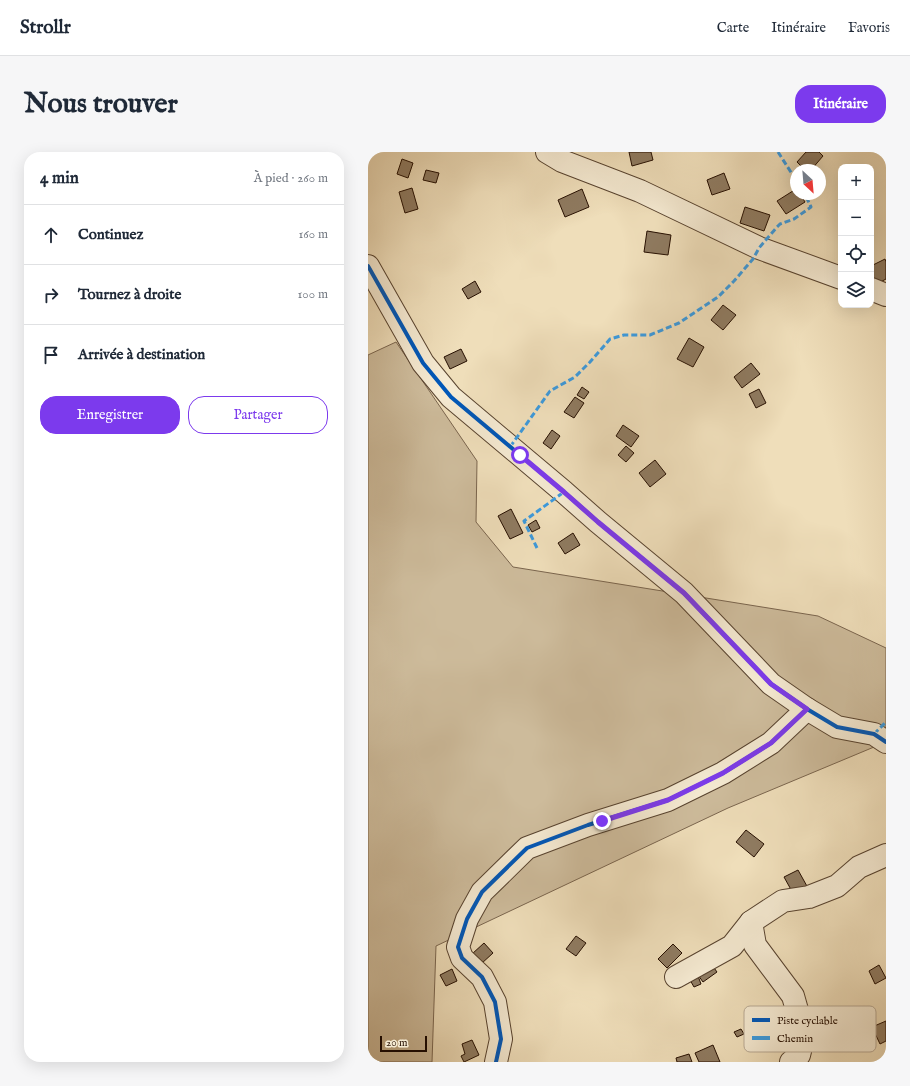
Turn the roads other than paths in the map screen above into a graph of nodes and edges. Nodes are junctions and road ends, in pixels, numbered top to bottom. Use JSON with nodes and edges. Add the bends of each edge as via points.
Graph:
{"nodes":[{"id":1,"x":547,"y":152,"type":"edge"},
{"id":2,"x":368,"y":266,"type":"edge"},
{"id":3,"x":838,"y":277,"type":"edge"},
{"id":4,"x":874,"y":290,"type":"edge"},
{"id":5,"x":886,"y":294,"type":"edge"},
{"id":6,"x":807,"y":709,"type":"junction"},
{"id":7,"x":886,"y":742,"type":"edge"},
{"id":8,"x":886,"y":855,"type":"edge"},
{"id":9,"x":752,"y":922,"type":"junction"},
{"id":10,"x":676,"y":977,"type":"dead end"},
{"id":11,"x":796,"y":1006,"type":"edge"},
{"id":12,"x":800,"y":1052,"type":"edge"},
{"id":13,"x":496,"y":1062,"type":"edge"},
{"id":14,"x":791,"y":1062,"type":"edge"}],
"edges":[{"from":1,"to":3,"type":"street","via":[[562,161],[640,190],[759,248]]},
{"from":2,"to":6,"type":"street","via":[[423,363],[451,397],[684,593],[771,684]]},
{"from":4,"to":5,"type":"street"},
{"from":6,"to":7,"type":"street","via":[[837,727],[874,734]]},
{"from":6,"to":13,"type":"street","via":[[771,743],[723,773],[668,800],[588,825],[527,848],[482,892],[467,919],[458,947],[462,958],[482,977],[495,1002],[501,1038]]},
{"from":8,"to":9,"type":"street","via":[[859,867],[837,886],[809,897],[782,901]]},
{"from":9,"to":10,"type":"street","via":[[732,946]]},
{"from":9,"to":11,"type":"street","via":[[755,945],[793,996]]},
{"from":12,"to":14,"type":"street"}]}
